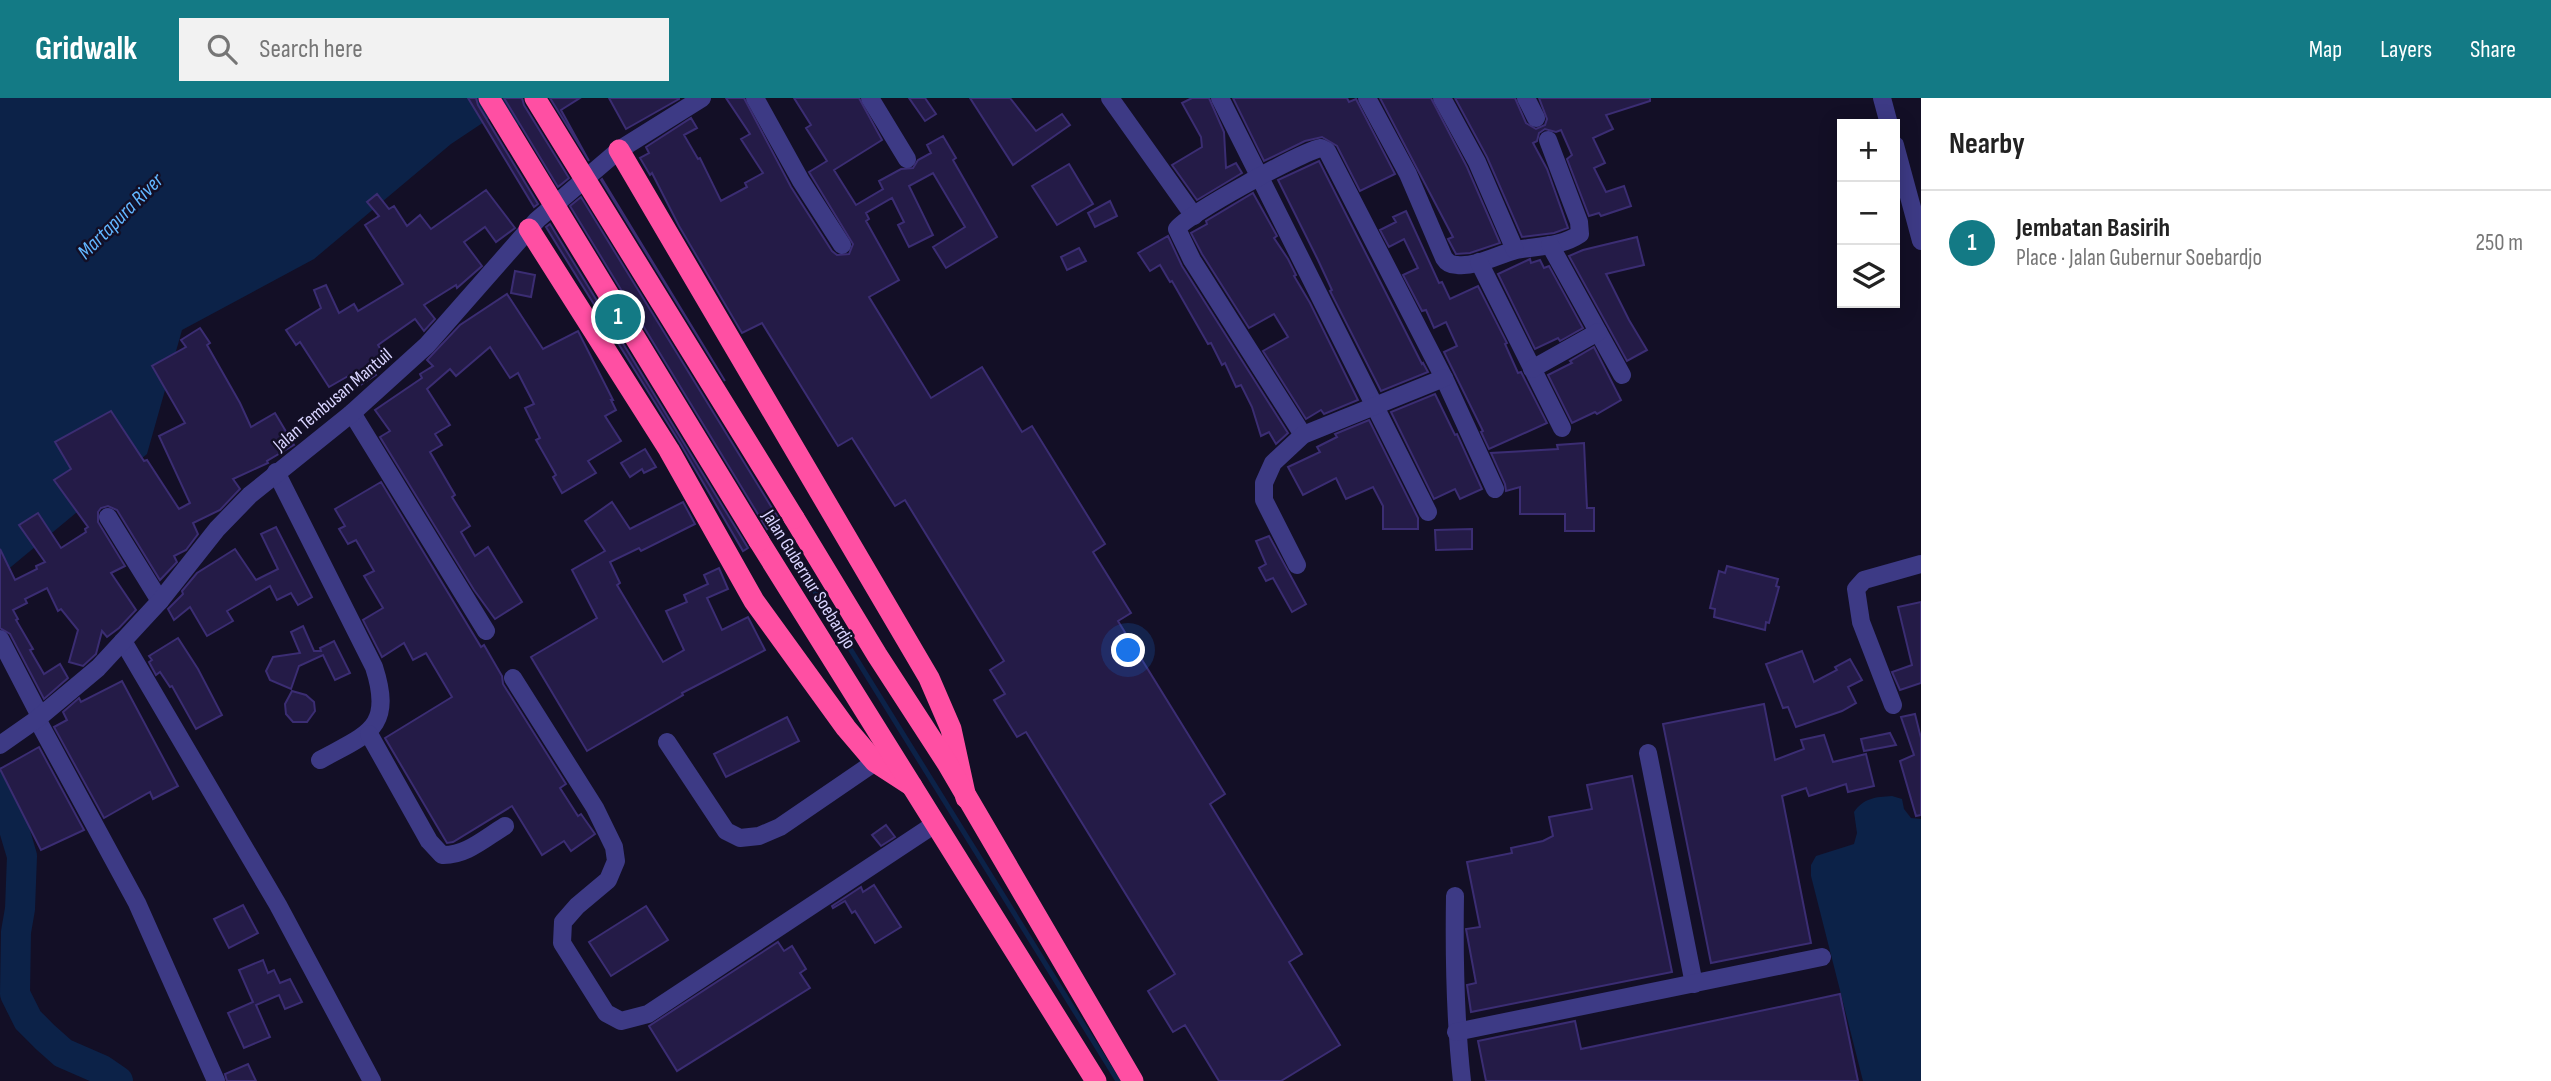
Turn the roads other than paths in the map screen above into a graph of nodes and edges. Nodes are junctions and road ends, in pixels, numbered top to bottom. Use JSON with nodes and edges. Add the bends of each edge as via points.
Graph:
{"nodes":[{"id":1,"x":489,"y":98,"type":"edge"},
{"id":2,"x":536,"y":98,"type":"edge"},
{"id":3,"x":702,"y":98,"type":"edge"},
{"id":4,"x":755,"y":98,"type":"edge"},
{"id":5,"x":870,"y":98,"type":"edge"},
{"id":6,"x":1110,"y":98,"type":"edge"},
{"id":7,"x":1220,"y":98,"type":"edge"},
{"id":8,"x":1367,"y":98,"type":"edge"},
{"id":9,"x":1442,"y":98,"type":"edge"},
{"id":10,"x":1526,"y":98,"type":"edge"},
{"id":11,"x":1882,"y":98,"type":"edge"},
{"id":12,"x":1536,"y":118,"type":"dead end"},
{"id":13,"x":1888,"y":119,"type":"edge"},
{"id":14,"x":1548,"y":141,"type":"dead end"},
{"id":15,"x":619,"y":150,"type":"junction"},
{"id":16,"x":907,"y":159,"type":"dead end"},
{"id":17,"x":1900,"y":163,"type":"edge"},
{"id":18,"x":1260,"y":178,"type":"junction"},
{"id":19,"x":1194,"y":216,"type":"junction"},
{"id":20,"x":529,"y":229,"type":"junction"},
{"id":21,"x":1921,"y":241,"type":"edge"},
{"id":22,"x":842,"y":245,"type":"dead end"},
{"id":23,"x":1550,"y":245,"type":"junction"},
{"id":24,"x":1515,"y":250,"type":"junction"},
{"id":25,"x":1479,"y":262,"type":"junction"},
{"id":26,"x":1598,"y":332,"type":"junction"},
{"id":27,"x":1532,"y":369,"type":"junction"},
{"id":28,"x":1622,"y":375,"type":"dead end"},
{"id":29,"x":1444,"y":378,"type":"junction"},
{"id":30,"x":1376,"y":407,"type":"junction"},
{"id":31,"x":352,"y":413,"type":"junction"},
{"id":32,"x":1562,"y":428,"type":"dead end"},
{"id":33,"x":1303,"y":435,"type":"junction"},
{"id":34,"x":276,"y":472,"type":"junction"},
{"id":35,"x":1495,"y":489,"type":"dead end"},
{"id":36,"x":1428,"y":512,"type":"dead end"},
{"id":37,"x":108,"y":517,"type":"dead end"},
{"id":38,"x":860,"y":561,"type":"junction"},
{"id":39,"x":1921,"y":564,"type":"edge"},
{"id":40,"x":1297,"y":565,"type":"dead end"},
{"id":41,"x":831,"y":578,"type":"junction"},
{"id":42,"x":160,"y":601,"type":"junction"},
{"id":43,"x":486,"y":631,"type":"dead end"},
{"id":44,"x":0,"y":639,"type":"edge"},
{"id":45,"x":122,"y":641,"type":"junction"},
{"id":46,"x":513,"y":677,"type":"dead end"},
{"id":47,"x":1893,"y":705,"type":"dead end"},
{"id":48,"x":39,"y":717,"type":"junction"},
{"id":49,"x":369,"y":734,"type":"junction"},
{"id":50,"x":7,"y":740,"type":"edge"},
{"id":51,"x":667,"y":742,"type":"dead end"},
{"id":52,"x":1647,"y":753,"type":"dead end"},
{"id":53,"x":320,"y":760,"type":"dead end"},
{"id":54,"x":875,"y":762,"type":"junction"},
{"id":55,"x":912,"y":786,"type":"junction"},
{"id":56,"x":966,"y":798,"type":"junction"},
{"id":57,"x":935,"y":824,"type":"junction"},
{"id":58,"x":505,"y":826,"type":"dead end"},
{"id":59,"x":1455,"y":896,"type":"dead end"},
{"id":60,"x":1822,"y":957,"type":"dead end"},
{"id":61,"x":1694,"y":984,"type":"junction"},
{"id":62,"x":1456,"y":1032,"type":"junction"},
{"id":63,"x":215,"y":1081,"type":"edge"},
{"id":64,"x":372,"y":1081,"type":"edge"},
{"id":65,"x":1096,"y":1081,"type":"edge"},
{"id":66,"x":1133,"y":1081,"type":"edge"},
{"id":67,"x":1462,"y":1081,"type":"edge"}],
"edges":[{"from":1,"to":55,"type":"highway","name":"Jalan Gubernur Soebardjo","bridge":true},
{"from":2,"to":41,"type":"highway","name":"Jalan Gubernur Soebardjo","bridge":true},
{"from":3,"to":15,"type":"street","name":"Jalan Tembusan Mantuil"},
{"from":4,"to":22,"type":"street"},
{"from":5,"to":16,"type":"street"},
{"from":6,"to":19,"type":"street"},
{"from":7,"to":18,"type":"street"},
{"from":8,"to":25,"type":"street","via":[[1408,174],[1446,262],[1460,266]]},
{"from":9,"to":24,"type":"street","via":[[1477,162]]},
{"from":10,"to":12,"type":"street"},
{"from":11,"to":13,"type":"street"},
{"from":14,"to":23,"type":"street","via":[[1580,229],[1576,237]]},
{"from":15,"to":20,"type":"street","name":"Jalan Tembusan Mantuil"},
{"from":15,"to":38,"type":"highway"},
{"from":17,"to":21,"type":"street"},
{"from":18,"to":19,"type":"street"},
{"from":18,"to":29,"type":"street","via":[[1318,148],[1326,151]]},
{"from":18,"to":30,"type":"street"},
{"from":19,"to":33,"type":"street","via":[[1177,229],[1192,260]]},
{"from":20,"to":31,"type":"street","name":"Jalan Tembusan Mantuil","via":[[427,345]]},
{"from":20,"to":54,"type":"highway","via":[[669,450],[754,601]]},
{"from":23,"to":24,"type":"street"},
{"from":23,"to":26,"type":"street"},
{"from":24,"to":25,"type":"street"},
{"from":25,"to":27,"type":"street"},
{"from":26,"to":27,"type":"street"},
{"from":26,"to":28,"type":"street"},
{"from":27,"to":32,"type":"street"},
{"from":29,"to":30,"type":"street"},
{"from":29,"to":35,"type":"street"},
{"from":30,"to":33,"type":"street"},
{"from":30,"to":36,"type":"street"},
{"from":31,"to":34,"type":"street","name":"Jalan Tembusan Mantuil"},
{"from":31,"to":43,"type":"street"},
{"from":33,"to":40,"type":"street","via":[[1273,463],[1263,492]]},
{"from":34,"to":42,"type":"street","name":"Jalan Tembusan Mantuil","via":[[217,529]]},
{"from":34,"to":49,"type":"street","via":[[374,667],[381,701],[379,719]]},
{"from":37,"to":42,"type":"street"},
{"from":38,"to":41,"type":"highway"},
{"from":38,"to":56,"type":"highway","via":[[942,706]]},
{"from":39,"to":47,"type":"street","via":[[1864,580],[1856,589],[1861,622]]},
{"from":41,"to":56,"type":"highway","name":"Jalan Gubernur Soebardjo"},
{"from":42,"to":45,"type":"street","name":"Jalan Tembusan Mantuil"},
{"from":44,"to":48,"type":"street"},
{"from":45,"to":48,"type":"street","name":"Jalan Tembusan Mantuil","via":[[98,668]]},
{"from":45,"to":64,"type":"street","via":[[278,905]]},
{"from":46,"to":57,"type":"street","via":[[595,808],[614,847],[616,861],[608,880],[563,922],[562,943],[606,1013],[621,1021],[648,1014]]},
{"from":48,"to":50,"type":"street","name":"Jalan Tembusan Mantuil"},
{"from":48,"to":63,"type":"street","via":[[137,903]]},
{"from":49,"to":53,"type":"street"},
{"from":49,"to":58,"type":"street","via":[[429,841],[442,855],[466,851]]},
{"from":51,"to":54,"type":"street","via":[[726,831],[740,838],[780,827]]},
{"from":52,"to":61,"type":"street"},
{"from":54,"to":55,"type":"highway"},
{"from":55,"to":57,"type":"highway","name":"Jalan Gubernur Soebardjo"},
{"from":56,"to":66,"type":"highway","name":"Jalan Gubernur Soebardjo"},
{"from":57,"to":65,"type":"highway","name":"Jalan Gubernur Soebardjo"},
{"from":59,"to":62,"type":"street"},
{"from":60,"to":61,"type":"street"},
{"from":61,"to":62,"type":"street"},
{"from":62,"to":67,"type":"street"}]}
